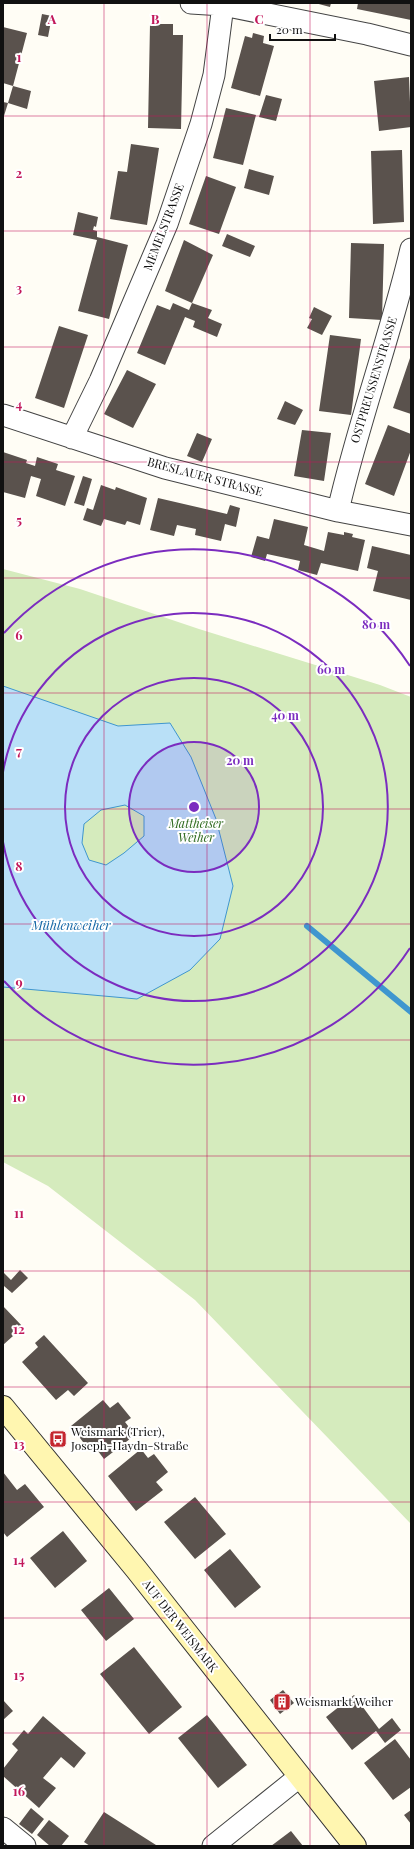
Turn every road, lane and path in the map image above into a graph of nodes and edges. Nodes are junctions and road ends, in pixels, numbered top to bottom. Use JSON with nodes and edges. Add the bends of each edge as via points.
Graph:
{"nodes":[{"id":1,"x":191,"y":3,"type":"edge"},
{"id":2,"x":223,"y":5,"type":"junction"},
{"id":3,"x":411,"y":45,"type":"edge"},
{"id":4,"x":411,"y":249,"type":"edge"},
{"id":5,"x":3,"y":415,"type":"edge"},
{"id":6,"x":72,"y":438,"type":"junction"},
{"id":7,"x":338,"y":511,"type":"junction"},
{"id":8,"x":411,"y":525,"type":"edge"},
{"id":9,"x":4,"y":1410,"type":"edge"},
{"id":10,"x":299,"y":1777,"type":"junction"},
{"id":11,"x":3,"y":1828,"type":"edge"},
{"id":12,"x":25,"y":1846,"type":"edge"},
{"id":13,"x":213,"y":1846,"type":"edge"},
{"id":14,"x":355,"y":1846,"type":"edge"}],
"edges":[{"from":1,"to":2,"type":"street"},
{"from":2,"to":3,"type":"street"},
{"from":2,"to":6,"type":"street","name":"MEMELSTRASSE","via":[[214,75],[201,124],[167,224],[100,382]]},
{"from":4,"to":7,"type":"street","name":"OSTPREUSSENSTRASSE","via":[[402,288],[352,453]]},
{"from":5,"to":6,"type":"street","name":"BRESLAUER STRASSE"},
{"from":6,"to":7,"type":"street","name":"BRESLAUER STRASSE","via":[[165,468]]},
{"from":7,"to":8,"type":"street","name":"BRESLAUER STRASSE"},
{"from":9,"to":10,"type":"street","name":"AUF DER WEISMARK","via":[[136,1569]]},
{"from":10,"to":13,"type":"street"},
{"from":10,"to":14,"type":"street","name":"AUF DER WEISMARK"},
{"from":11,"to":12,"type":"street"}]}
